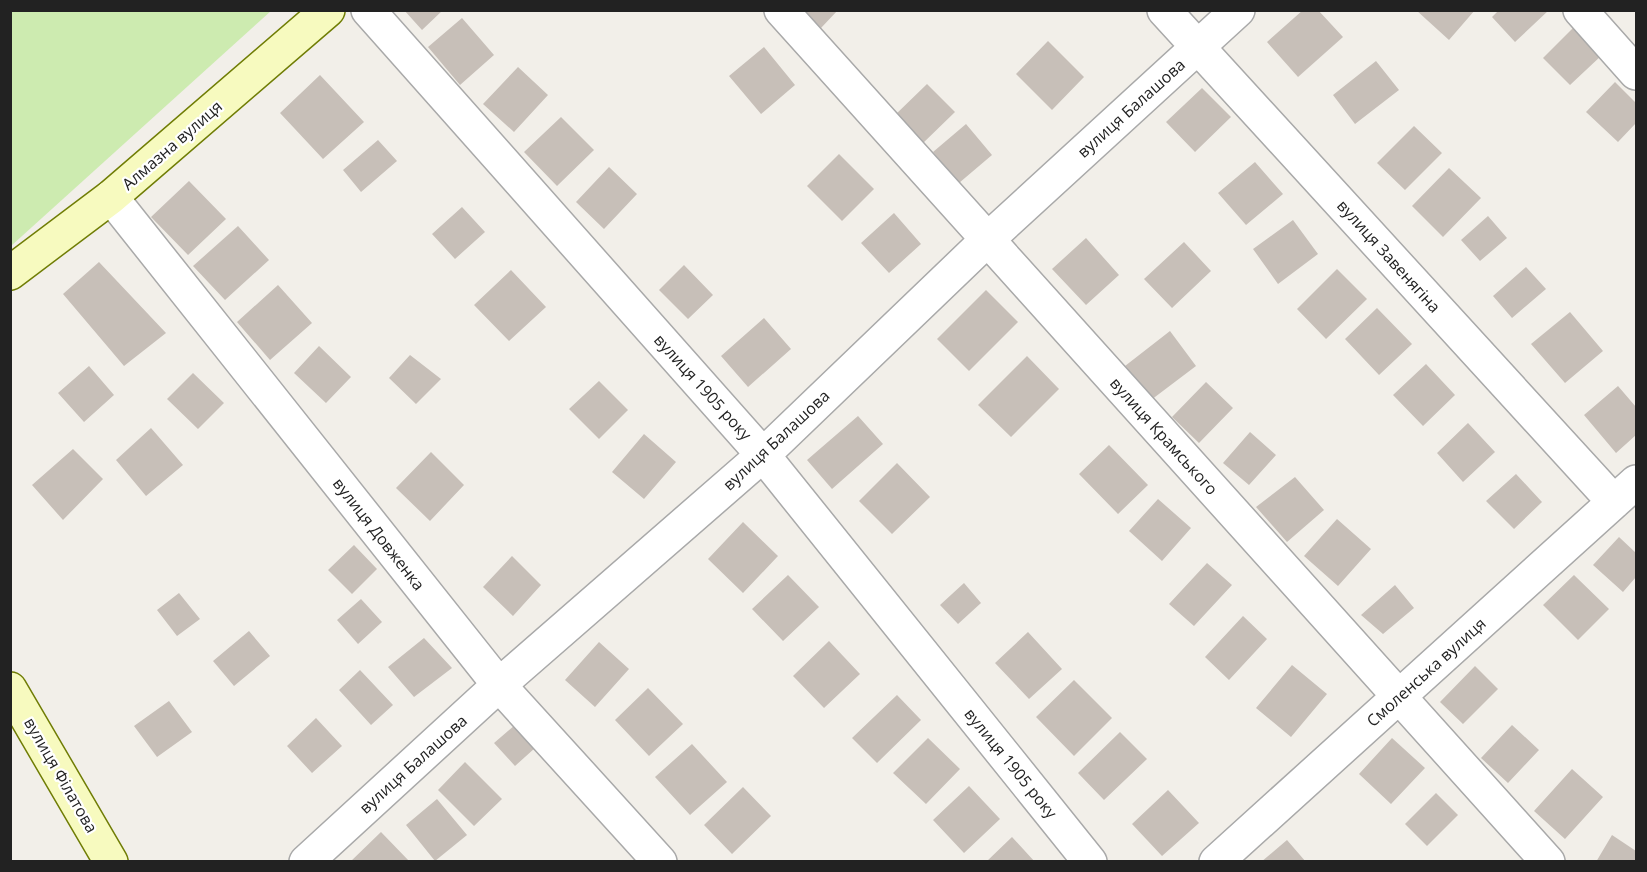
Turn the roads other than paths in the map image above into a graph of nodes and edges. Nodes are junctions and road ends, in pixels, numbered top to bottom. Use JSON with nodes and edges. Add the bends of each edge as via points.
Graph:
{"nodes":[{"id":1,"x":328,"y":10,"type":"edge"},
{"id":2,"x":368,"y":10,"type":"edge"},
{"id":3,"x":781,"y":10,"type":"edge"},
{"id":4,"x":1164,"y":10,"type":"edge"},
{"id":5,"x":1239,"y":10,"type":"edge"},
{"id":6,"x":1580,"y":10,"type":"edge"},
{"id":7,"x":1198,"y":48,"type":"junction"},
{"id":8,"x":1636,"y":73,"type":"edge"},
{"id":9,"x":111,"y":197,"type":"junction"},
{"id":10,"x":987,"y":240,"type":"junction"},
{"id":11,"x":10,"y":273,"type":"edge"},
{"id":12,"x":763,"y":455,"type":"junction"},
{"id":13,"x":1625,"y":492,"type":"edge"},
{"id":14,"x":499,"y":685,"type":"junction"},
{"id":15,"x":10,"y":689,"type":"edge"},
{"id":16,"x":1399,"y":697,"type":"junction"},
{"id":17,"x":111,"y":861,"type":"edge"},
{"id":18,"x":306,"y":861,"type":"edge"},
{"id":19,"x":660,"y":861,"type":"edge"},
{"id":20,"x":1090,"y":861,"type":"edge"},
{"id":21,"x":1216,"y":861,"type":"edge"},
{"id":22,"x":1548,"y":861,"type":"edge"}],
"edges":[{"from":1,"to":9,"type":"street","name":"Алмазна вулиця"},
{"from":2,"to":12,"type":"street","name":"вулиця 1905 року"},
{"from":3,"to":10,"type":"street","name":"вулиця Крамського"},
{"from":4,"to":7,"type":"street","name":"вулиця Завенягіна"},
{"from":5,"to":7,"type":"street","name":"вулиця Балашова"},
{"from":6,"to":8,"type":"street"},
{"from":7,"to":10,"type":"street","name":"вулиця Балашова"},
{"from":7,"to":13,"type":"street","name":"вулиця Завенягіна"},
{"from":9,"to":11,"type":"street","name":"Алмазна вулиця"},
{"from":9,"to":14,"type":"street","name":"вулиця Довженка"},
{"from":10,"to":12,"type":"street","name":"вулиця Балашова"},
{"from":10,"to":16,"type":"street","name":"вулиця Крамського"},
{"from":12,"to":14,"type":"street","name":"вулиця Балашова"},
{"from":12,"to":20,"type":"street","name":"вулиця 1905 року"},
{"from":13,"to":16,"type":"street","name":"Смоленська вулиця"},
{"from":14,"to":18,"type":"street","name":"вулиця Балашова"},
{"from":14,"to":19,"type":"street","name":"вулиця Довженка"},
{"from":15,"to":17,"type":"street","name":"вулиця Філатова"},
{"from":16,"to":21,"type":"street","name":"Смоленська вулиця"},
{"from":16,"to":22,"type":"street","name":"вулиця Крамського"}]}
